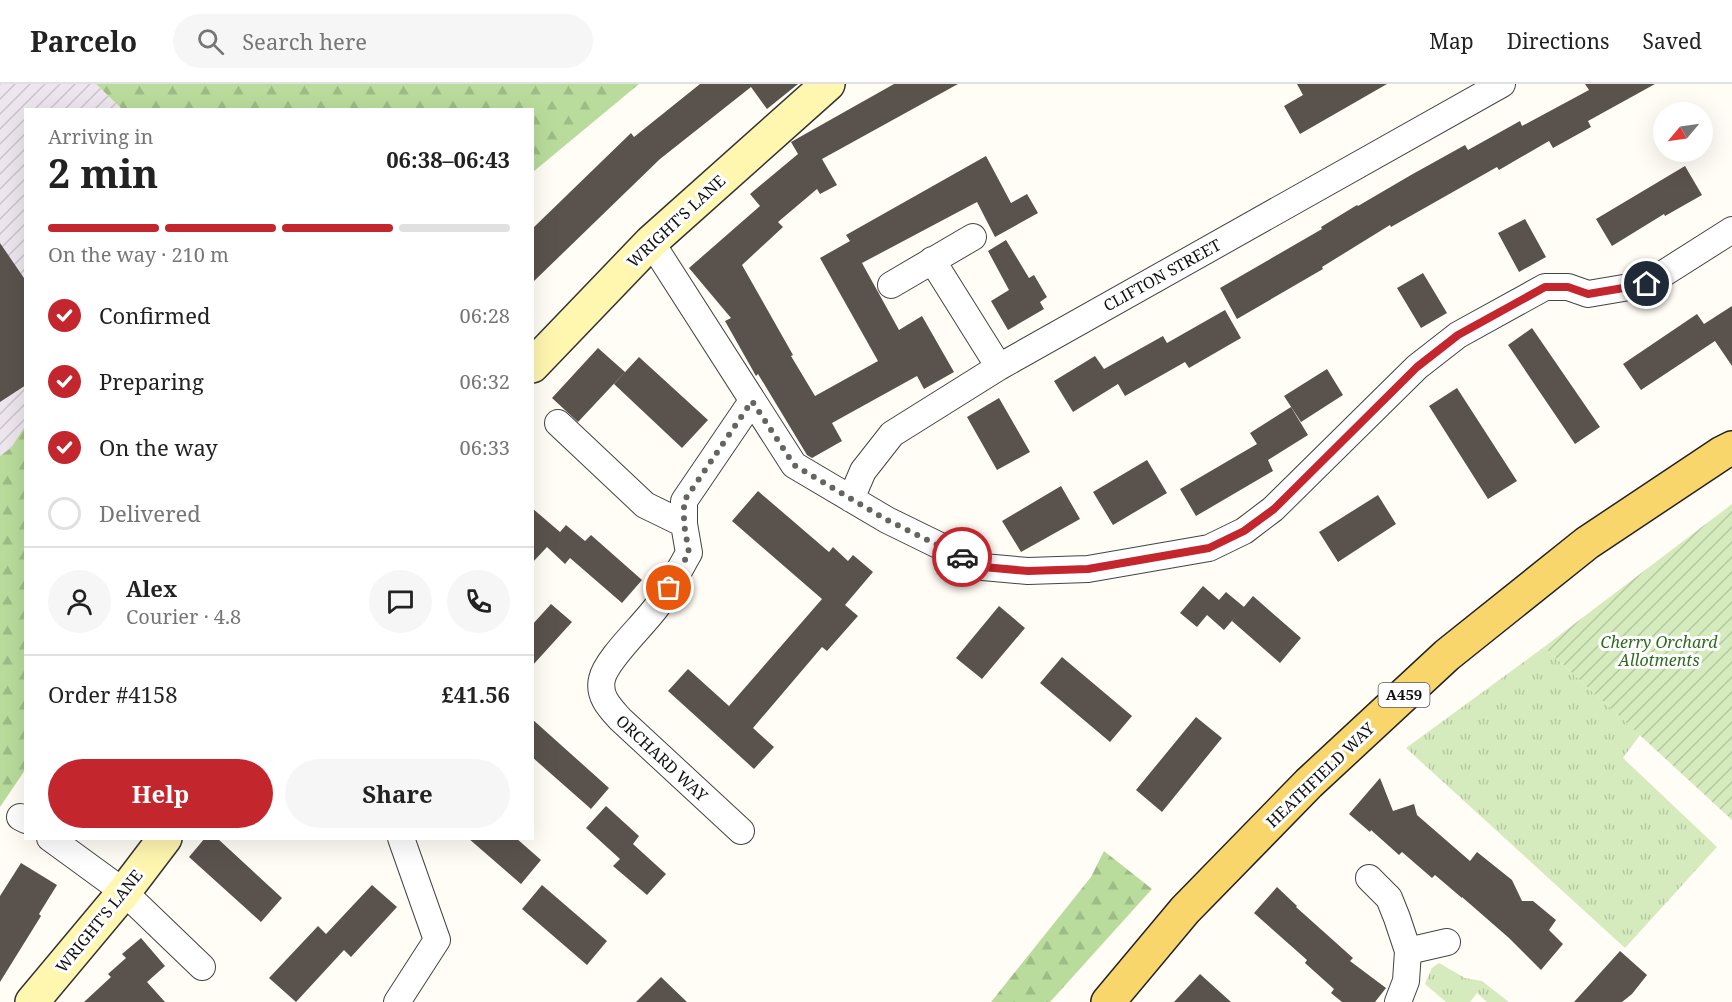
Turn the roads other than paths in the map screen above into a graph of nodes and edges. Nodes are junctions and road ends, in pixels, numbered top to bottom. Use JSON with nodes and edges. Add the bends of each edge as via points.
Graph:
{"nodes":[{"id":1,"x":828,"y":84,"type":"edge"},
{"id":2,"x":1502,"y":84,"type":"edge"},
{"id":3,"x":1732,"y":230,"type":"edge"},
{"id":4,"x":973,"y":237,"type":"dead end"},
{"id":5,"x":651,"y":242,"type":"junction"},
{"id":6,"x":932,"y":260,"type":"junction"},
{"id":7,"x":891,"y":285,"type":"dead end"},
{"id":8,"x":534,"y":364,"type":"edge"},
{"id":9,"x":999,"y":367,"type":"junction"},
{"id":10,"x":752,"y":401,"type":"junction"},
{"id":11,"x":558,"y":423,"type":"dead end"},
{"id":12,"x":1732,"y":448,"type":"edge"},
{"id":13,"x":851,"y":499,"type":"junction"},
{"id":14,"x":684,"y":524,"type":"junction"},
{"id":15,"x":741,"y":831,"type":"dead end"},
{"id":16,"x":53,"y":840,"type":"edge"},
{"id":17,"x":163,"y":840,"type":"edge"},
{"id":18,"x":402,"y":840,"type":"edge"},
{"id":19,"x":1369,"y":878,"type":"dead end"},
{"id":20,"x":124,"y":892,"type":"junction"},
{"id":21,"x":1447,"y":942,"type":"dead end"},
{"id":22,"x":1408,"y":951,"type":"junction"},
{"id":23,"x":202,"y":968,"type":"dead end"},
{"id":24,"x":1118,"y":998,"type":"edge"},
{"id":25,"x":32,"y":1002,"type":"edge"},
{"id":26,"x":397,"y":1002,"type":"edge"},
{"id":27,"x":1398,"y":1002,"type":"edge"}],
"edges":[{"from":1,"to":5,"type":"street","name":"WRIGHT'S LANE"},
{"from":2,"to":9,"type":"street","name":"CLIFTON STREET"},
{"from":3,"to":13,"type":"street","via":[[1647,284],[1588,294],[1568,287],[1545,287],[1458,335],[1417,367],[1274,509],[1244,531],[1209,548],[1088,569],[1028,571],[983,567]]},
{"from":4,"to":6,"type":"street"},
{"from":5,"to":8,"type":"street","name":"WRIGHT'S LANE"},
{"from":5,"to":10,"type":"street"},
{"from":6,"to":7,"type":"street"},
{"from":6,"to":9,"type":"street"},
{"from":9,"to":13,"type":"street","name":"CLIFTON STREET","via":[[892,434],[863,471]]},
{"from":10,"to":13,"type":"street","via":[[794,465]]},
{"from":10,"to":14,"type":"street","name":"ORCHARD WAY","via":[[684,501]]},
{"from":11,"to":14,"type":"street","via":[[645,505]]},
{"from":12,"to":24,"type":"main road","name":"HEATHFIELD WAY","number":"A459","via":[[1587,543],[1447,655],[1295,798],[1185,910]]},
{"from":14,"to":15,"type":"street","name":"ORCHARD WAY","via":[[689,553],[658,605],[609,663],[602,679],[602,692],[606,704],[620,719]]},
{"from":16,"to":20,"type":"street"},
{"from":17,"to":20,"type":"street","name":"WRIGHT'S LANE"},
{"from":18,"to":26,"type":"street","via":[[437,940]]},
{"from":19,"to":22,"type":"street","via":[[1389,898]]},
{"from":20,"to":23,"type":"street"},
{"from":20,"to":25,"type":"street","name":"WRIGHT'S LANE"},
{"from":21,"to":22,"type":"street"},
{"from":22,"to":27,"type":"street","via":[[1406,981]]}]}
